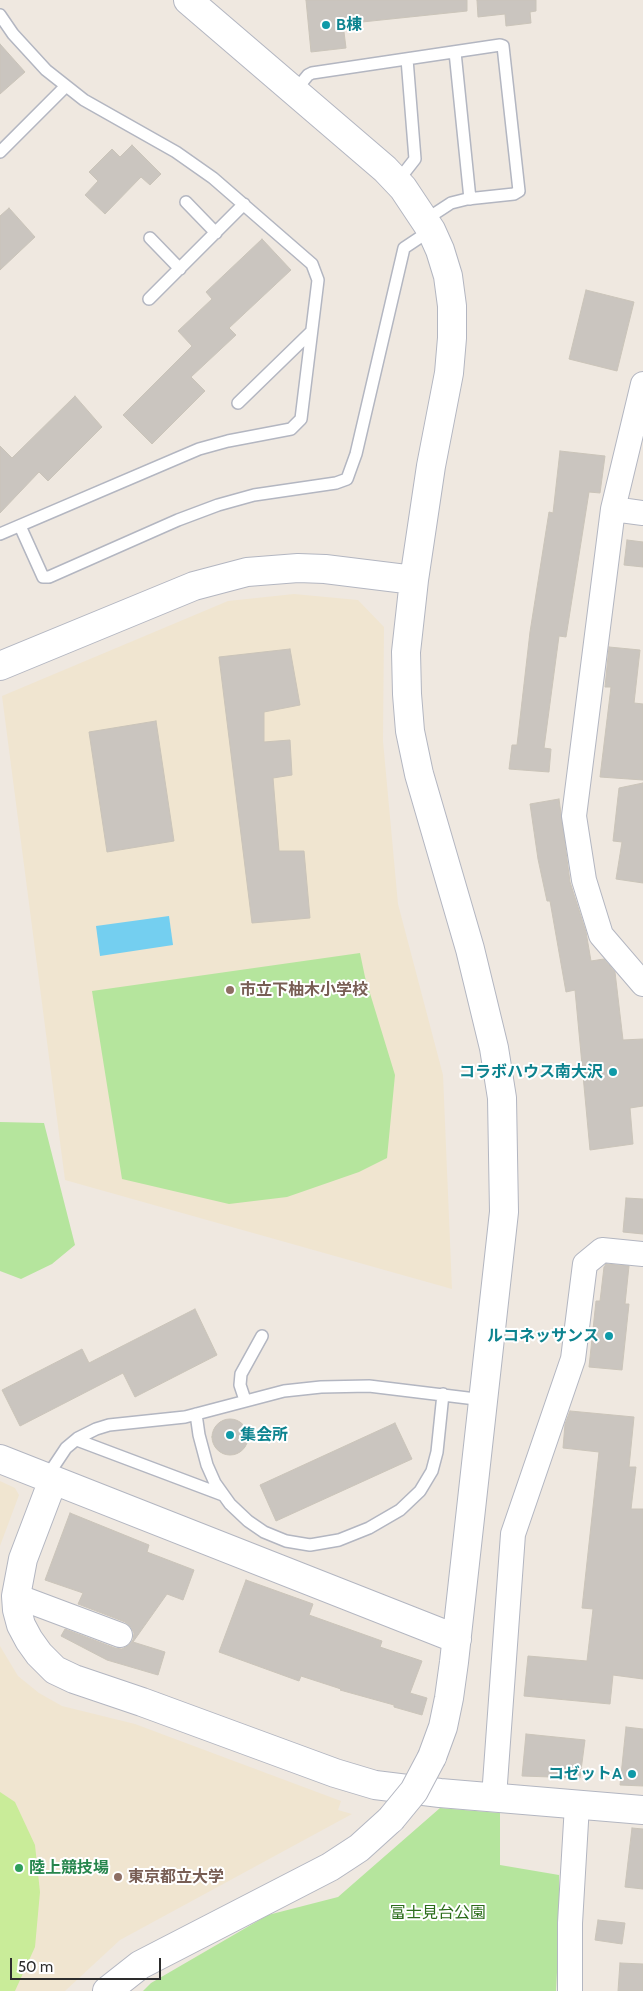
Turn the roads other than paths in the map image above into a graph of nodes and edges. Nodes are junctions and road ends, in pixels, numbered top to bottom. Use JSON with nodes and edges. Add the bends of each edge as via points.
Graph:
{"nodes":[{"id":1,"x":188,"y":0,"type":"edge"},
{"id":2,"x":0,"y":15,"type":"edge"},
{"id":3,"x":455,"y":52,"type":"junction"},
{"id":4,"x":407,"y":59,"type":"junction"},
{"id":5,"x":66,"y":86,"type":"junction"},
{"id":6,"x":295,"y":92,"type":"junction"},
{"id":7,"x":0,"y":152,"type":"edge"},
{"id":8,"x":397,"y":182,"type":"junction"},
{"id":9,"x":470,"y":199,"type":"junction"},
{"id":10,"x":186,"y":202,"type":"dead end"},
{"id":11,"x":244,"y":204,"type":"junction"},
{"id":12,"x":428,"y":225,"type":"junction"},
{"id":13,"x":216,"y":233,"type":"junction"},
{"id":14,"x":150,"y":238,"type":"dead end"},
{"id":15,"x":180,"y":269,"type":"junction"},
{"id":16,"x":149,"y":299,"type":"dead end"},
{"id":17,"x":311,"y":332,"type":"junction"},
{"id":18,"x":643,"y":384,"type":"edge"},
{"id":19,"x":238,"y":403,"type":"dead end"},
{"id":20,"x":613,"y":509,"type":"junction"},
{"id":21,"x":643,"y":513,"type":"edge"},
{"id":22,"x":20,"y":526,"type":"junction"},
{"id":23,"x":0,"y":534,"type":"edge"},
{"id":24,"x":414,"y":580,"type":"junction"},
{"id":25,"x":0,"y":666,"type":"edge"},
{"id":26,"x":643,"y":984,"type":"edge"},
{"id":27,"x":643,"y":1254,"type":"edge"},
{"id":28,"x":262,"y":1336,"type":"dead end"},
{"id":29,"x":443,"y":1394,"type":"junction"},
{"id":30,"x":245,"y":1400,"type":"junction"},
{"id":31,"x":484,"y":1400,"type":"junction"},
{"id":32,"x":196,"y":1414,"type":"junction"},
{"id":33,"x":76,"y":1440,"type":"junction"},
{"id":34,"x":0,"y":1459,"type":"edge"},
{"id":35,"x":49,"y":1479,"type":"junction"},
{"id":36,"x":223,"y":1495,"type":"junction"},
{"id":37,"x":16,"y":1596,"type":"junction"},
{"id":38,"x":120,"y":1635,"type":"dead end"},
{"id":39,"x":457,"y":1639,"type":"junction"},
{"id":40,"x":494,"y":1797,"type":"junction"},
{"id":41,"x":577,"y":1805,"type":"junction"},
{"id":42,"x":643,"y":1810,"type":"edge"},
{"id":43,"x":107,"y":1991,"type":"edge"},
{"id":44,"x":570,"y":1991,"type":"edge"}],
"edges":[{"from":1,"to":6,"type":"street"},
{"from":2,"to":5,"type":"lane","via":[[12,34]]},
{"from":3,"to":4,"type":"lane"},
{"from":3,"to":9,"type":"lane"},
{"from":3,"to":9,"type":"lane","via":[[503,46],[519,191]]},
{"from":4,"to":6,"type":"lane","via":[[312,73]]},
{"from":4,"to":8,"type":"lane","via":[[415,159]]},
{"from":5,"to":7,"type":"lane"},
{"from":5,"to":11,"type":"lane","via":[[84,100],[176,152]]},
{"from":6,"to":8,"type":"street"},
{"from":8,"to":12,"type":"street"},
{"from":9,"to":12,"type":"lane","via":[[451,203]]},
{"from":10,"to":13,"type":"lane"},
{"from":11,"to":13,"type":"lane"},
{"from":11,"to":17,"type":"lane","via":[[312,264],[318,280]]},
{"from":12,"to":22,"type":"lane","via":[[404,248],[356,454],[347,479],[254,495],[218,505],[49,577],[43,577]]},
{"from":12,"to":24,"type":"street","via":[[448,276],[452,338]]},
{"from":13,"to":15,"type":"lane"},
{"from":14,"to":15,"type":"lane"},
{"from":15,"to":16,"type":"lane"},
{"from":17,"to":19,"type":"lane"},
{"from":17,"to":22,"type":"lane","via":[[301,419],[291,429],[198,449]]},
{"from":18,"to":20,"type":"street"},
{"from":20,"to":21,"type":"street"},
{"from":20,"to":26,"type":"street","via":[[574,816],[584,880],[601,935]]},
{"from":22,"to":23,"type":"lane"},
{"from":24,"to":25,"type":"street","via":[[325,569],[247,572],[194,586]]},
{"from":24,"to":31,"type":"street","via":[[406,652],[410,731],[419,774],[483,998],[502,1098],[504,1212]]},
{"from":27,"to":40,"type":"street","via":[[602,1250],[585,1264],[573,1359],[514,1534]]},
{"from":28,"to":30,"type":"lane","via":[[241,1374],[240,1384]]},
{"from":29,"to":30,"type":"lane","via":[[352,1385],[284,1391]]},
{"from":29,"to":31,"type":"lane"},
{"from":29,"to":36,"type":"lane","via":[[432,1470],[412,1500],[389,1518],[369,1528],[339,1540],[310,1545],[286,1541],[256,1528]]},
{"from":30,"to":32,"type":"lane"},
{"from":31,"to":39,"type":"street"},
{"from":32,"to":33,"type":"lane","via":[[109,1424]]},
{"from":32,"to":36,"type":"lane","via":[[207,1464]]},
{"from":33,"to":35,"type":"lane","via":[[66,1448]]},
{"from":33,"to":36,"type":"lane"},
{"from":34,"to":35,"type":"street"},
{"from":35,"to":37,"type":"street","via":[[23,1558]]},
{"from":35,"to":39,"type":"street"},
{"from":37,"to":38,"type":"street"},
{"from":37,"to":40,"type":"street","via":[[21,1625],[29,1640],[55,1670],[74,1679],[335,1773],[375,1784]]},
{"from":39,"to":43,"type":"street","bridge":true,"via":[[443,1727],[414,1791],[391,1819],[338,1862],[140,1965]]},
{"from":40,"to":41,"type":"street"},
{"from":41,"to":42,"type":"street"},
{"from":41,"to":44,"type":"street","via":[[570,1923]]}]}
